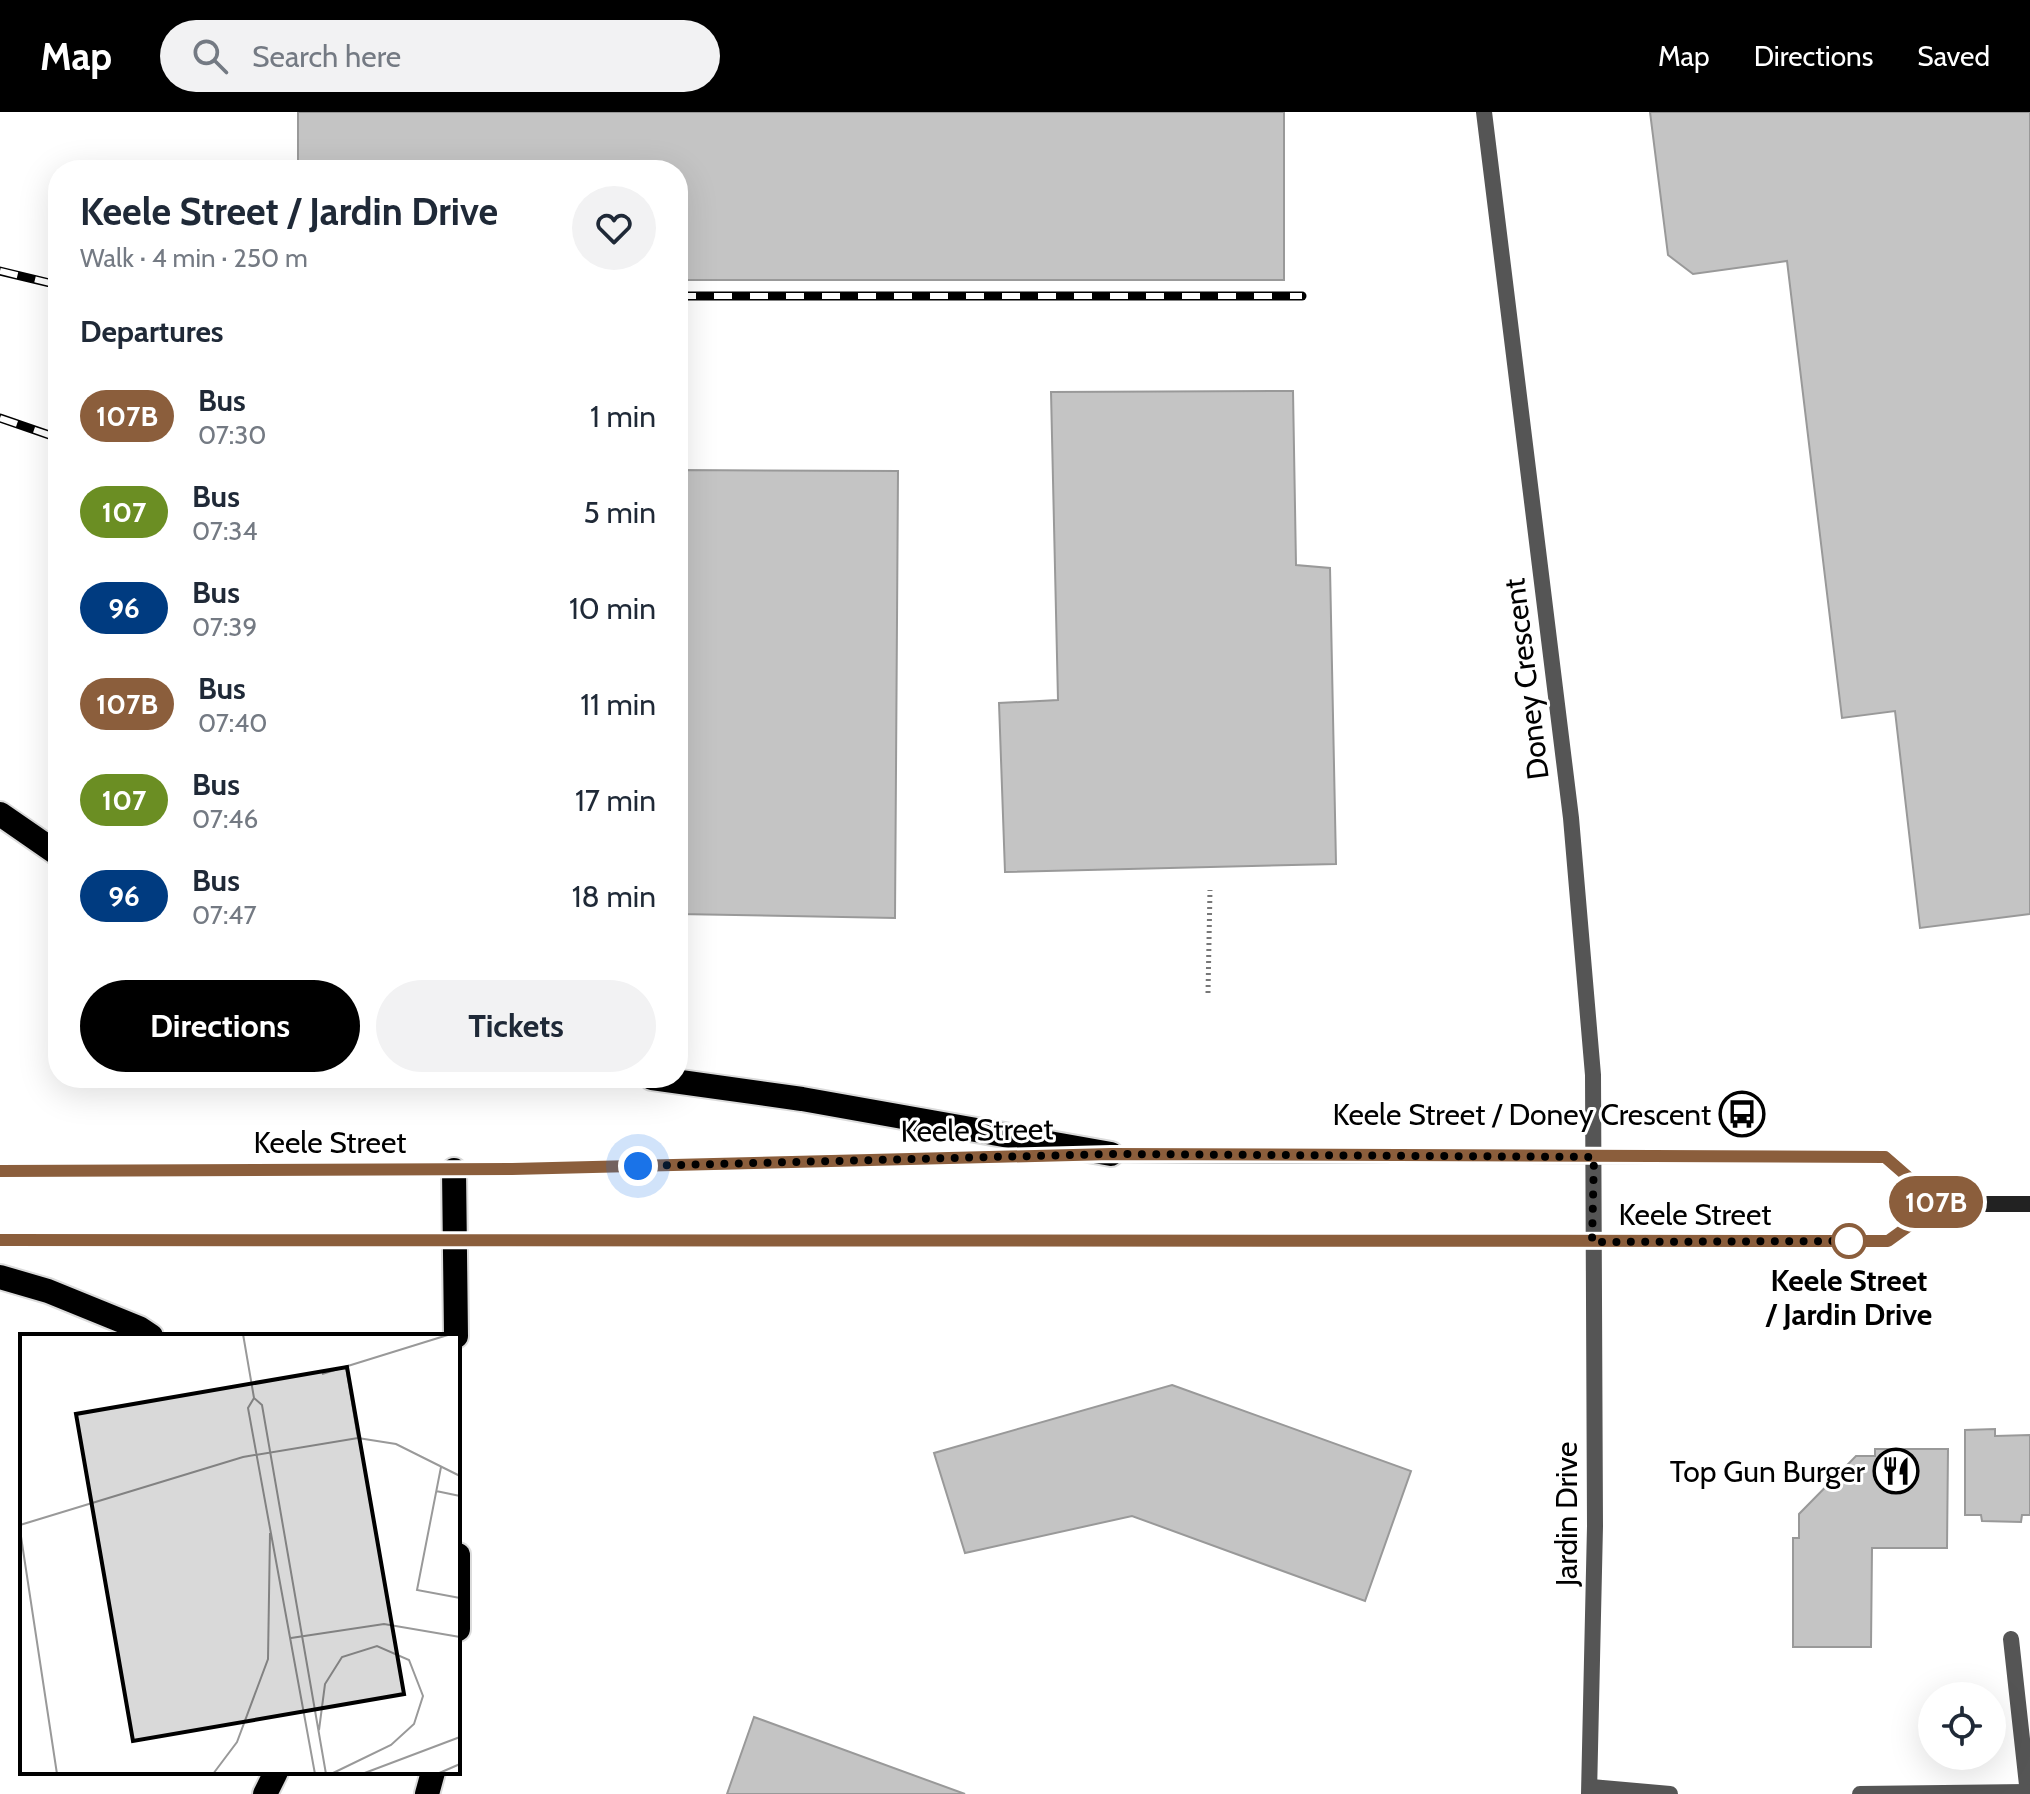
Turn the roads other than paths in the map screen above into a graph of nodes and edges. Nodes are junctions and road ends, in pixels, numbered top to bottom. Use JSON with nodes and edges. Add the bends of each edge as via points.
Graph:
{"nodes":[{"id":1,"x":1484,"y":112,"type":"edge"},
{"id":2,"x":0,"y":814,"type":"edge"},
{"id":3,"x":48,"y":847,"type":"edge"},
{"id":4,"x":688,"y":1083,"type":"edge"},
{"id":5,"x":1111,"y":1154,"type":"junction"},
{"id":6,"x":1594,"y":1157,"type":"junction"},
{"id":7,"x":454,"y":1170,"type":"junction"},
{"id":8,"x":0,"y":1171,"type":"edge"},
{"id":9,"x":1939,"y":1204,"type":"junction"},
{"id":10,"x":2030,"y":1204,"type":"edge"},
{"id":11,"x":0,"y":1240,"type":"edge"},
{"id":12,"x":455,"y":1241,"type":"junction"},
{"id":13,"x":1592,"y":1242,"type":"junction"},
{"id":14,"x":0,"y":1277,"type":"edge"},
{"id":15,"x":148,"y":1334,"type":"edge"},
{"id":16,"x":456,"y":1334,"type":"edge"},
{"id":17,"x":2011,"y":1639,"type":"dead end"},
{"id":18,"x":275,"y":1774,"type":"edge"},
{"id":19,"x":432,"y":1774,"type":"edge"},
{"id":20,"x":1590,"y":1790,"type":"edge"},
{"id":21,"x":2028,"y":1793,"type":"edge"},
{"id":22,"x":265,"y":1794,"type":"edge"},
{"id":23,"x":427,"y":1794,"type":"edge"},
{"id":24,"x":1670,"y":1794,"type":"edge"},
{"id":25,"x":1860,"y":1794,"type":"edge"}],
"edges":[{"from":1,"to":6,"type":"street","name":"Doney Crescent","via":[[1571,818],[1593,1075]]},
{"from":2,"to":3,"type":"highway"},
{"from":4,"to":5,"type":"highway"},
{"from":5,"to":6,"type":"main road","name":"Keele Street"},
{"from":5,"to":7,"type":"main road","name":"Keele Street"},
{"from":6,"to":9,"type":"main road","name":"Keele Street","via":[[1885,1157]]},
{"from":6,"to":13,"type":"street","name":"Doney Crescent"},
{"from":7,"to":8,"type":"main road","name":"Keele Street"},
{"from":7,"to":12,"type":"highway"},
{"from":9,"to":10,"type":"main road"},
{"from":9,"to":13,"type":"main road","name":"Keele Street","via":[[1888,1241]]},
{"from":11,"to":12,"type":"main road","name":"Keele Street"},
{"from":12,"to":13,"type":"main road","name":"Keele Street"},
{"from":12,"to":16,"type":"highway"},
{"from":13,"to":20,"type":"street","name":"Jardin Drive","via":[[1595,1526]]},
{"from":14,"to":15,"type":"highway","via":[[48,1291]]},
{"from":17,"to":21,"type":"street"},
{"from":18,"to":22,"type":"highway"},
{"from":19,"to":23,"type":"highway"},
{"from":20,"to":24,"type":"street","name":"Jardin Drive"},
{"from":21,"to":25,"type":"street"}]}
